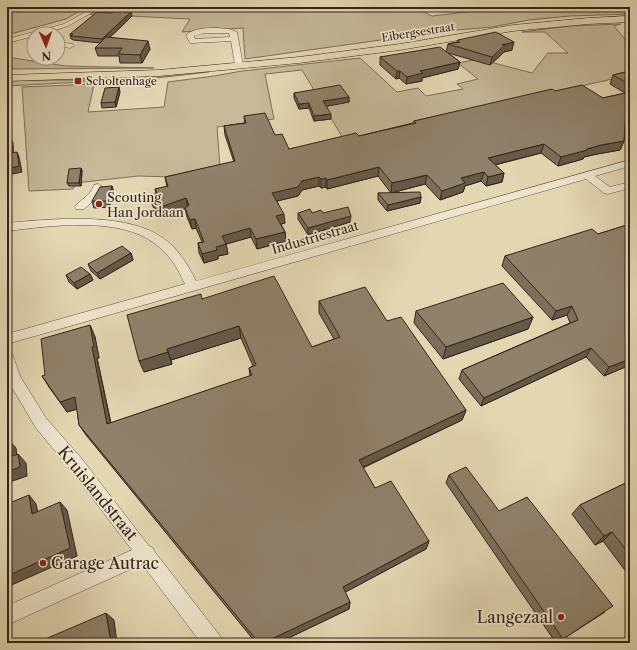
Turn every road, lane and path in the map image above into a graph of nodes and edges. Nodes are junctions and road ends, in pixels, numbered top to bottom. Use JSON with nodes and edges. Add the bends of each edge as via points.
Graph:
{"nodes":[{"id":1,"x":99,"y":7,"type":"edge"},
{"id":2,"x":630,"y":19,"type":"edge"},
{"id":3,"x":63,"y":26,"type":"edge"},
{"id":4,"x":26,"y":36,"type":"edge"},
{"id":5,"x":234,"y":39,"type":"junction"},
{"id":6,"x":7,"y":41,"type":"edge"},
{"id":7,"x":66,"y":45,"type":"edge"},
{"id":8,"x":70,"y":46,"type":"dead end"},
{"id":9,"x":239,"y":65,"type":"junction"},
{"id":10,"x":208,"y":67,"type":"junction"},
{"id":11,"x":7,"y":70,"type":"edge"},
{"id":12,"x":7,"y":78,"type":"edge"},
{"id":13,"x":630,"y":163,"type":"edge"},
{"id":14,"x":587,"y":175,"type":"junction"},
{"id":15,"x":630,"y":185,"type":"edge"},
{"id":16,"x":98,"y":187,"type":"edge"},
{"id":17,"x":80,"y":207,"type":"dead end"},
{"id":18,"x":7,"y":227,"type":"edge"},
{"id":19,"x":192,"y":286,"type":"junction"},
{"id":20,"x":7,"y":339,"type":"edge"},
{"id":21,"x":7,"y":357,"type":"edge"},
{"id":22,"x":146,"y":553,"type":"junction"},
{"id":23,"x":7,"y":616,"type":"edge"},
{"id":24,"x":213,"y":643,"type":"edge"}],
"edges":[{"from":1,"to":3,"type":"street"},
{"from":2,"to":9,"type":"main road","name":"Eibergsestraat","via":[[513,28],[400,47]]},
{"from":4,"to":6,"type":"street"},
{"from":5,"to":5,"type":"street","via":[[233,32],[228,30],[196,32],[190,35],[191,40],[195,41]]},
{"from":5,"to":9,"type":"street"},
{"from":7,"to":8,"type":"street"},
{"from":9,"to":10,"type":"main road","name":"Eibergsestraat"},
{"from":10,"to":11,"type":"main road","name":"Eibergsestraat","via":[[114,71]]},
{"from":10,"to":12,"type":"main road","name":"Eibergsestraat","via":[[110,76]]},
{"from":13,"to":14,"type":"street","name":"Industriestraat"},
{"from":14,"to":15,"type":"street","via":[[608,191]]},
{"from":14,"to":19,"type":"street","name":"Industriestraat"},
{"from":16,"to":17,"type":"street","via":[[95,194]]},
{"from":18,"to":19,"type":"street","via":[[102,223],[138,229],[154,237],[164,246],[183,268]]},
{"from":19,"to":20,"type":"street","name":"Industriestraat"},
{"from":21,"to":22,"type":"street","name":"Kruislandstraat","via":[[13,378],[41,423]]},
{"from":22,"to":23,"type":"street"},
{"from":22,"to":24,"type":"street","name":"Kruislandstraat"}]}
